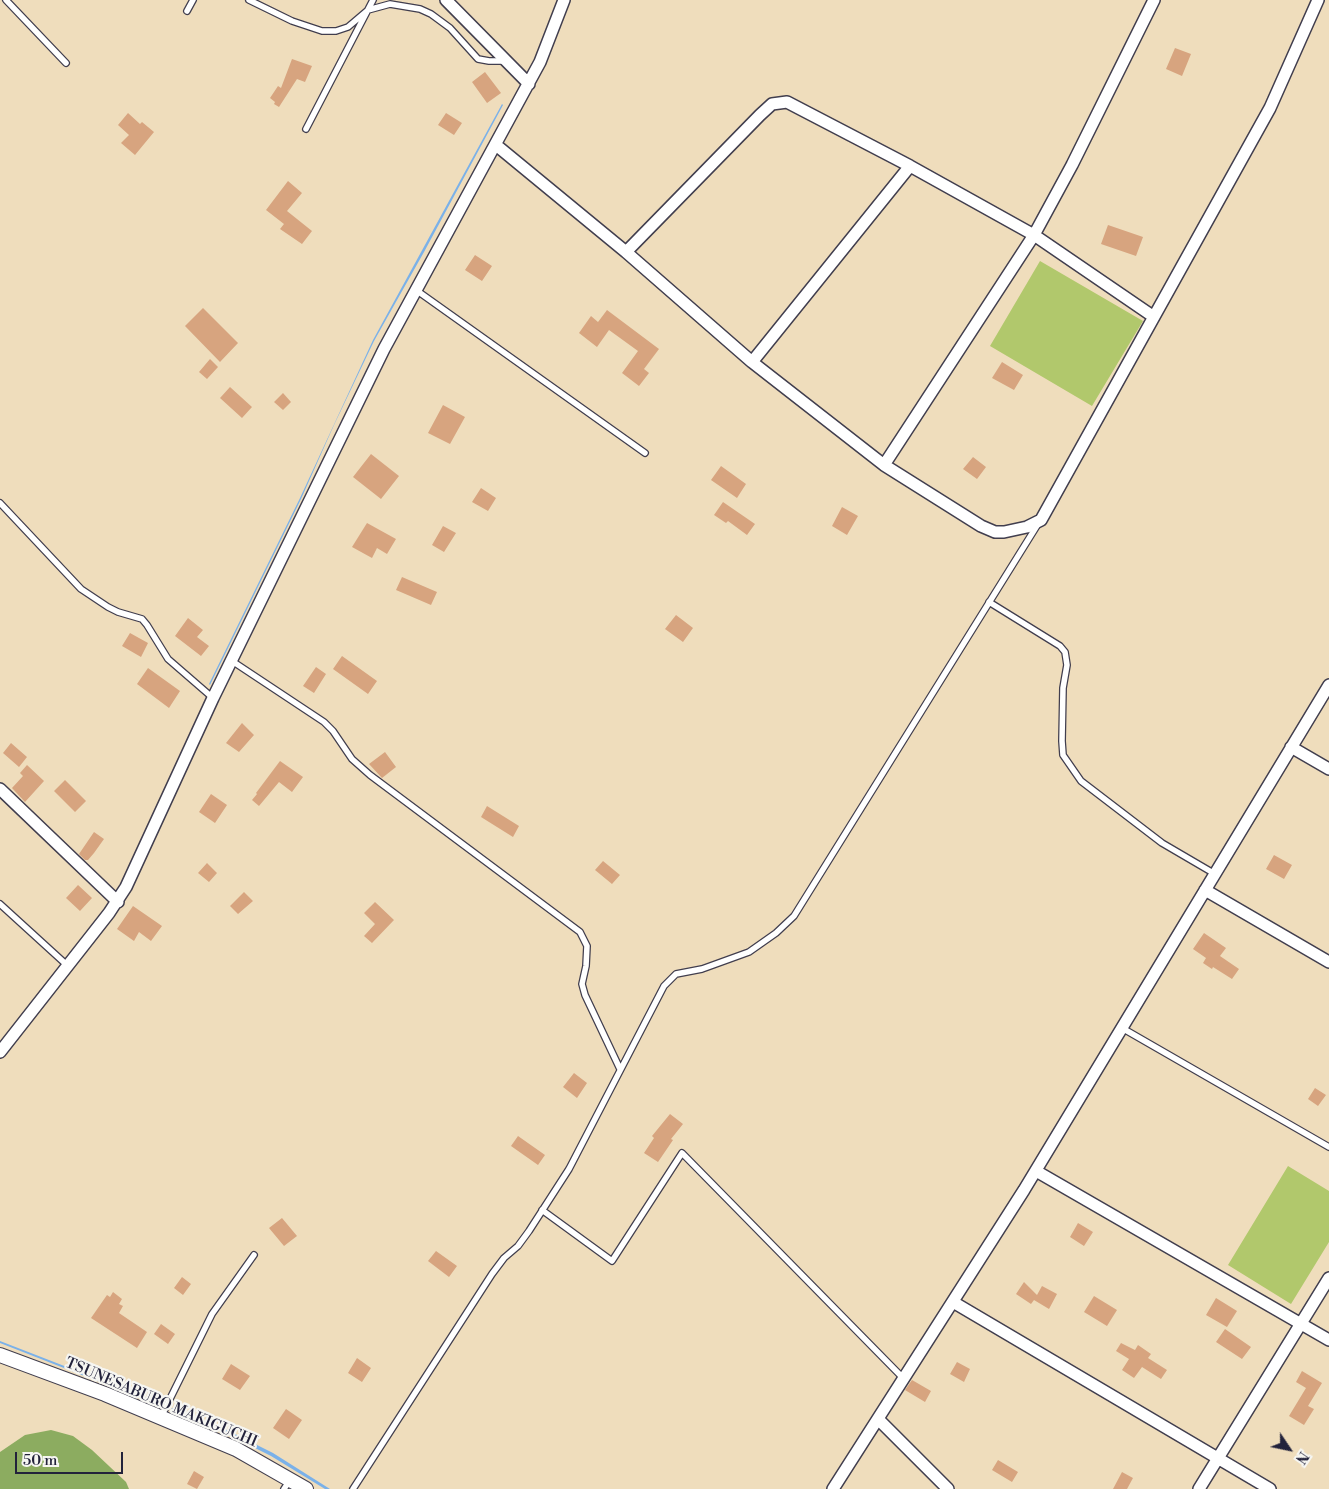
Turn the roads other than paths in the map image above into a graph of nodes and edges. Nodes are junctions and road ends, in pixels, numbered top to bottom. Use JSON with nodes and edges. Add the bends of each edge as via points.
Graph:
{"nodes":[{"id":1,"x":6,"y":0,"type":"edge"},
{"id":2,"x":193,"y":0,"type":"edge"},
{"id":3,"x":249,"y":0,"type":"edge"},
{"id":4,"x":373,"y":0,"type":"edge"},
{"id":5,"x":446,"y":0,"type":"edge"},
{"id":6,"x":564,"y":0,"type":"edge"},
{"id":7,"x":1154,"y":0,"type":"edge"},
{"id":8,"x":1318,"y":0,"type":"edge"},
{"id":9,"x":368,"y":10,"type":"junction"},
{"id":10,"x":187,"y":11,"type":"dead end"},
{"id":11,"x":506,"y":61,"type":"junction"},
{"id":12,"x":66,"y":63,"type":"dead end"},
{"id":13,"x":529,"y":84,"type":"junction"},
{"id":14,"x":306,"y":129,"type":"dead end"},
{"id":15,"x":496,"y":145,"type":"junction"},
{"id":16,"x":910,"y":166,"type":"junction"},
{"id":17,"x":1034,"y":235,"type":"junction"},
{"id":18,"x":626,"y":252,"type":"junction"},
{"id":19,"x":416,"y":290,"type":"junction"},
{"id":20,"x":1154,"y":317,"type":"junction"},
{"id":21,"x":752,"y":362,"type":"junction"},
{"id":22,"x":645,"y":453,"type":"dead end"},
{"id":23,"x":884,"y":465,"type":"junction"},
{"id":24,"x":0,"y":503,"type":"edge"},
{"id":25,"x":1040,"y":520,"type":"junction"},
{"id":26,"x":989,"y":602,"type":"junction"},
{"id":27,"x":232,"y":661,"type":"junction"},
{"id":28,"x":1329,"y":685,"type":"edge"},
{"id":29,"x":213,"y":698,"type":"junction"},
{"id":30,"x":1291,"y":747,"type":"junction"},
{"id":31,"x":1329,"y":769,"type":"edge"},
{"id":32,"x":0,"y":789,"type":"edge"},
{"id":33,"x":1215,"y":874,"type":"junction"},
{"id":34,"x":1206,"y":890,"type":"junction"},
{"id":35,"x":118,"y":902,"type":"junction"},
{"id":36,"x":0,"y":904,"type":"edge"},
{"id":37,"x":1329,"y":962,"type":"edge"},
{"id":38,"x":68,"y":966,"type":"junction"},
{"id":39,"x":1122,"y":1028,"type":"junction"},
{"id":40,"x":0,"y":1052,"type":"edge"},
{"id":41,"x":620,"y":1069,"type":"junction"},
{"id":42,"x":1329,"y":1147,"type":"edge"},
{"id":43,"x":1036,"y":1171,"type":"junction"},
{"id":44,"x":542,"y":1210,"type":"junction"},
{"id":45,"x":254,"y":1255,"type":"dead end"},
{"id":46,"x":1329,"y":1278,"type":"edge"},
{"id":47,"x":953,"y":1302,"type":"junction"},
{"id":48,"x":1301,"y":1324,"type":"junction"},
{"id":49,"x":1329,"y":1340,"type":"edge"},
{"id":50,"x":0,"y":1355,"type":"edge"},
{"id":51,"x":904,"y":1379,"type":"junction"},
{"id":52,"x":161,"y":1418,"type":"junction"},
{"id":53,"x":878,"y":1419,"type":"junction"},
{"id":54,"x":1218,"y":1458,"type":"junction"},
{"id":55,"x":287,"y":1485,"type":"edge"},
{"id":56,"x":306,"y":1489,"type":"edge"},
{"id":57,"x":353,"y":1489,"type":"edge"},
{"id":58,"x":833,"y":1489,"type":"edge"},
{"id":59,"x":948,"y":1489,"type":"edge"},
{"id":60,"x":1199,"y":1489,"type":"edge"},
{"id":61,"x":1270,"y":1489,"type":"edge"}],
"edges":[{"from":1,"to":12,"type":"lane"},
{"from":2,"to":10,"type":"lane"},
{"from":3,"to":9,"type":"lane","via":[[292,21],[322,30],[336,31],[348,27]]},
{"from":4,"to":9,"type":"lane"},
{"from":5,"to":11,"type":"street"},
{"from":6,"to":13,"type":"street"},
{"from":7,"to":17,"type":"street"},
{"from":8,"to":20,"type":"street","via":[[1270,108]]},
{"from":9,"to":11,"type":"lane","via":[[390,4],[420,8],[450,28],[478,58]]},
{"from":9,"to":14,"type":"lane"},
{"from":11,"to":13,"type":"street"},
{"from":13,"to":15,"type":"street"},
{"from":15,"to":18,"type":"street"},
{"from":15,"to":19,"type":"street"},
{"from":16,"to":17,"type":"street"},
{"from":16,"to":18,"type":"street","via":[[787,102],[772,104]]},
{"from":16,"to":21,"type":"street"},
{"from":17,"to":20,"type":"street"},
{"from":17,"to":23,"type":"street"},
{"from":18,"to":21,"type":"street"},
{"from":19,"to":22,"type":"lane"},
{"from":19,"to":27,"type":"street"},
{"from":20,"to":25,"type":"street"},
{"from":21,"to":23,"type":"street"},
{"from":23,"to":25,"type":"street","via":[[995,532],[1027,527]]},
{"from":24,"to":29,"type":"lane","via":[[81,589],[118,612],[142,619],[168,659]]},
{"from":25,"to":26,"type":"lane"},
{"from":26,"to":33,"type":"lane","via":[[1065,652],[1062,741],[1064,755],[1081,780],[1162,843]]},
{"from":26,"to":41,"type":"lane","via":[[794,916],[749,952],[702,969],[676,974],[664,986]]},
{"from":27,"to":29,"type":"street"},
{"from":27,"to":41,"type":"lane","via":[[324,722],[334,731],[352,759],[370,775],[580,932],[587,946],[582,984],[585,995]]},
{"from":28,"to":30,"type":"street"},
{"from":29,"to":35,"type":"street"},
{"from":30,"to":31,"type":"street"},
{"from":30,"to":33,"type":"street"},
{"from":32,"to":35,"type":"street"},
{"from":33,"to":34,"type":"street"},
{"from":34,"to":37,"type":"street"},
{"from":34,"to":39,"type":"street"},
{"from":35,"to":38,"type":"street"},
{"from":36,"to":38,"type":"lane"},
{"from":38,"to":40,"type":"street"},
{"from":39,"to":42,"type":"lane"},
{"from":39,"to":43,"type":"street"},
{"from":41,"to":44,"type":"lane","via":[[569,1169]]},
{"from":43,"to":47,"type":"street"},
{"from":43,"to":48,"type":"street"},
{"from":44,"to":51,"type":"lane","via":[[612,1261],[682,1153]]},
{"from":44,"to":57,"type":"lane","via":[[518,1246],[492,1274]]},
{"from":45,"to":52,"type":"lane","via":[[212,1314]]},
{"from":46,"to":48,"type":"street"},
{"from":47,"to":51,"type":"street"},
{"from":47,"to":54,"type":"street"},
{"from":48,"to":49,"type":"street"},
{"from":48,"to":54,"type":"street"},
{"from":50,"to":52,"type":"street","name":"TSUNESABURO MAKIGUCHI"},
{"from":51,"to":53,"type":"street"},
{"from":52,"to":55,"type":"street","name":"TSUNESABURO MAKIGUCHI","via":[[236,1449]]},
{"from":53,"to":58,"type":"street"},
{"from":53,"to":59,"type":"street"},
{"from":54,"to":60,"type":"street"},
{"from":54,"to":61,"type":"street"},
{"from":55,"to":56,"type":"street","name":"TSUNESABURO MAKIGUCHI"}]}
